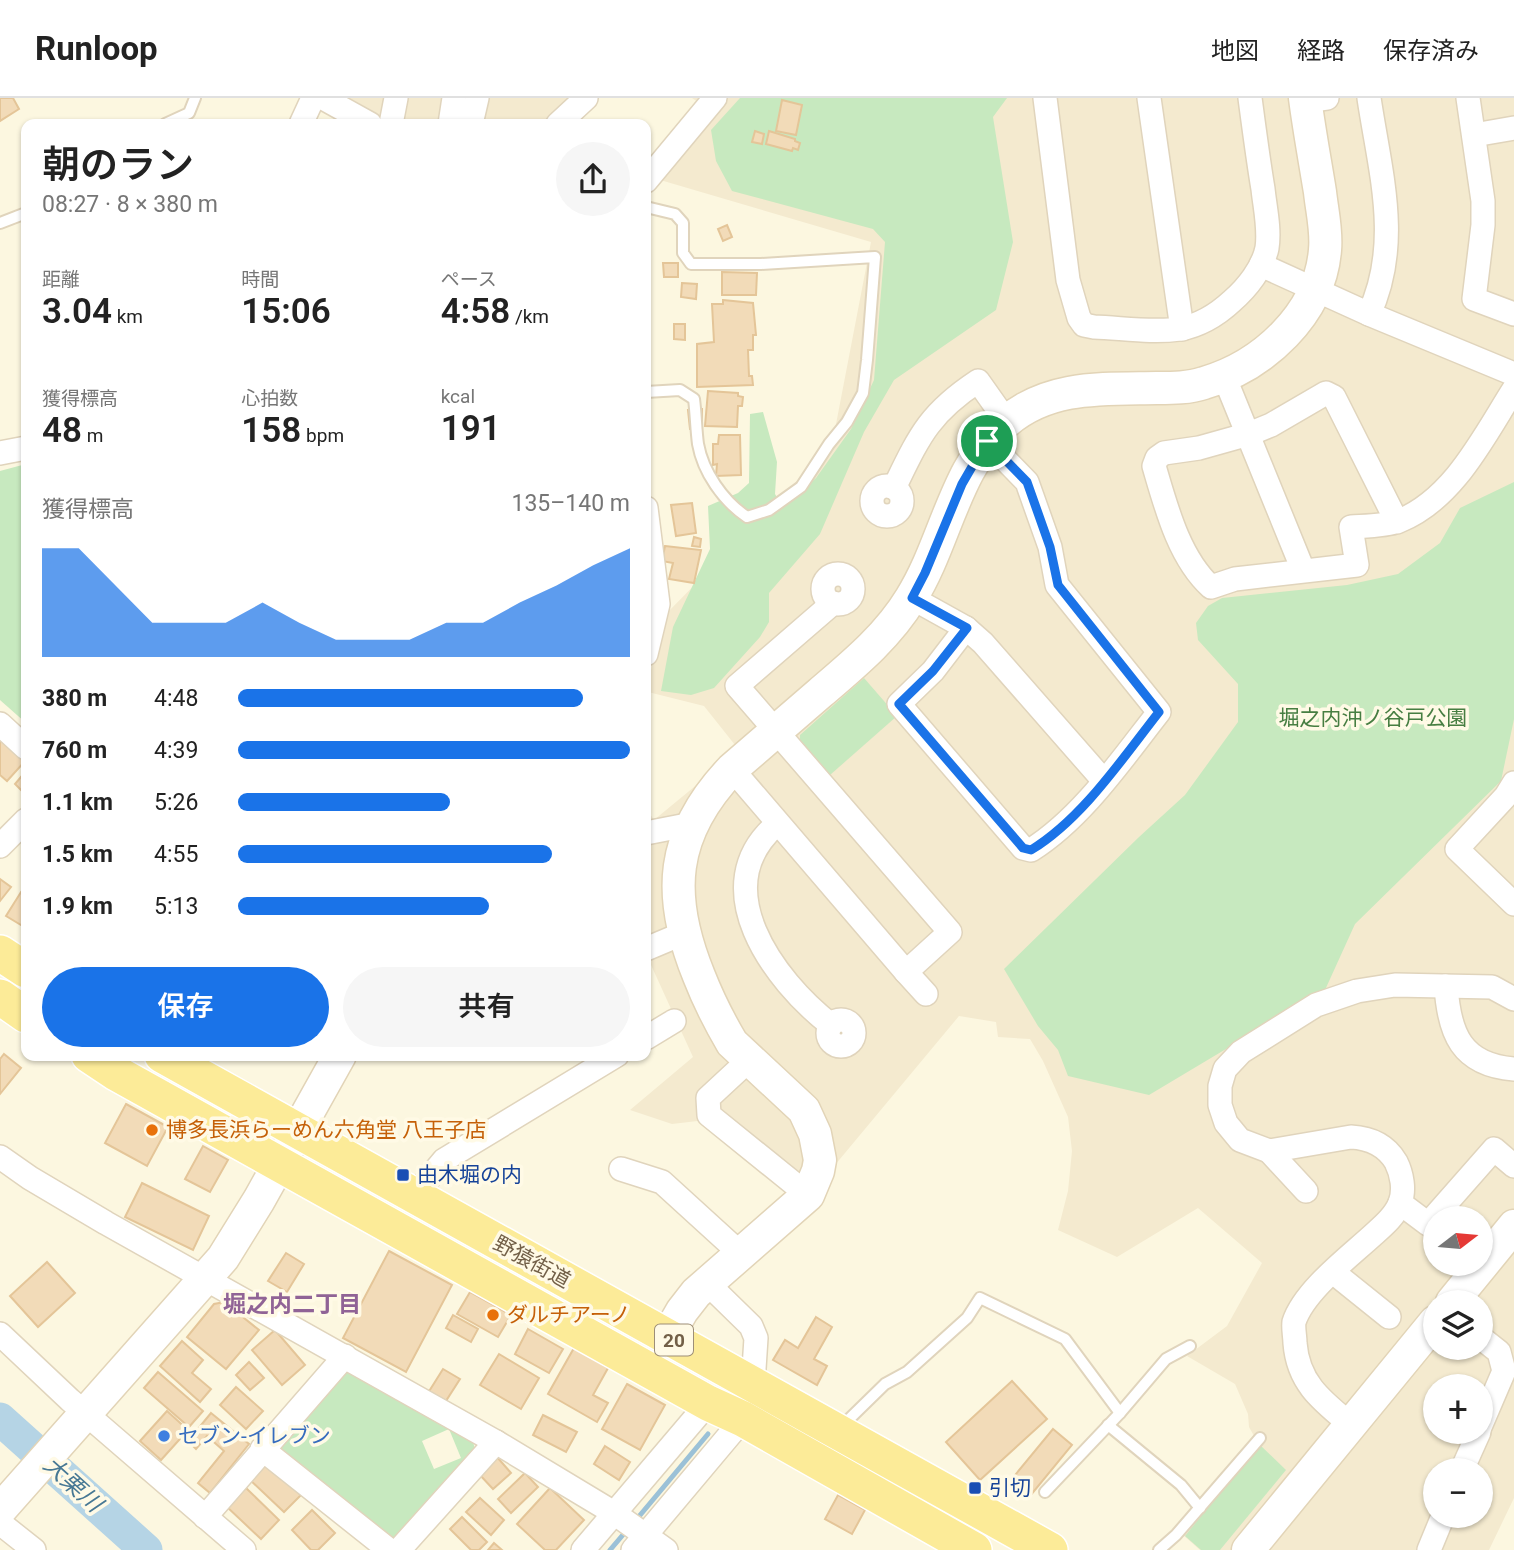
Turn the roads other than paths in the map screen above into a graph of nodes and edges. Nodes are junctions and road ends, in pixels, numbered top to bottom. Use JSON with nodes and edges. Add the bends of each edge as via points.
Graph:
{"nodes":[{"id":1,"x":195,"y":98,"type":"edge"},
{"id":2,"x":313,"y":98,"type":"edge"},
{"id":3,"x":323,"y":98,"type":"edge"},
{"id":4,"x":396,"y":98,"type":"edge"},
{"id":5,"x":454,"y":98,"type":"edge"},
{"id":6,"x":477,"y":98,"type":"edge"},
{"id":7,"x":586,"y":98,"type":"edge"},
{"id":8,"x":1045,"y":98,"type":"edge"},
{"id":9,"x":1149,"y":98,"type":"edge"},
{"id":10,"x":1250,"y":98,"type":"edge"},
{"id":11,"x":1369,"y":98,"type":"edge"},
{"id":12,"x":1468,"y":98,"type":"edge"},
{"id":13,"x":1312,"y":99,"type":"edge"},
{"id":14,"x":705,"y":101,"type":"edge"},
{"id":15,"x":176,"y":119,"type":"edge"},
{"id":16,"x":303,"y":119,"type":"edge"},
{"id":17,"x":361,"y":119,"type":"edge"},
{"id":18,"x":392,"y":119,"type":"edge"},
{"id":19,"x":451,"y":119,"type":"edge"},
{"id":20,"x":472,"y":119,"type":"edge"},
{"id":21,"x":563,"y":119,"type":"edge"},
{"id":22,"x":1514,"y":128,"type":"edge"},
{"id":23,"x":1474,"y":135,"type":"junction"},
{"id":24,"x":651,"y":174,"type":"edge"},
{"id":25,"x":651,"y":208,"type":"edge"},
{"id":26,"x":21,"y":215,"type":"edge"},
{"id":27,"x":0,"y":223,"type":"edge"},
{"id":28,"x":1261,"y":265,"type":"junction"},
{"id":29,"x":1315,"y":291,"type":"junction"},
{"id":30,"x":1369,"y":314,"type":"junction"},
{"id":31,"x":1514,"y":314,"type":"edge"},
{"id":32,"x":1182,"y":329,"type":"junction"},
{"id":33,"x":1514,"y":374,"type":"edge"},
{"id":34,"x":1224,"y":376,"type":"junction"},
{"id":35,"x":1514,"y":389,"type":"edge"},
{"id":36,"x":651,"y":392,"type":"edge"},
{"id":37,"x":997,"y":431,"type":"junction"},
{"id":38,"x":1249,"y":434,"type":"junction"},
{"id":39,"x":21,"y":449,"type":"edge"},
{"id":40,"x":0,"y":453,"type":"edge"},
{"id":41,"x":894,"y":488,"type":"dead end"},
{"id":42,"x":1397,"y":522,"type":"junction"},
{"id":43,"x":1303,"y":570,"type":"junction"},
{"id":44,"x":651,"y":577,"type":"edge"},
{"id":45,"x":912,"y":598,"type":"junction"},
{"id":46,"x":833,"y":603,"type":"dead end"},
{"id":47,"x":967,"y":628,"type":"junction"},
{"id":48,"x":651,"y":633,"type":"edge"},
{"id":49,"x":0,"y":724,"type":"edge"},
{"id":50,"x":776,"y":731,"type":"junction"},
{"id":51,"x":21,"y":743,"type":"edge"},
{"id":52,"x":732,"y":769,"type":"junction"},
{"id":53,"x":1104,"y":781,"type":"junction"},
{"id":54,"x":1514,"y":783,"type":"edge"},
{"id":55,"x":692,"y":824,"type":"junction"},
{"id":56,"x":777,"y":824,"type":"junction"},
{"id":57,"x":21,"y":825,"type":"edge"},
{"id":58,"x":651,"y":832,"type":"edge"},
{"id":59,"x":0,"y":846,"type":"edge"},
{"id":60,"x":1514,"y":904,"type":"edge"},
{"id":61,"x":684,"y":933,"type":"junction"},
{"id":62,"x":651,"y":947,"type":"edge"},
{"id":63,"x":0,"y":953,"type":"edge"},
{"id":64,"x":21,"y":967,"type":"edge"},
{"id":65,"x":906,"y":972,"type":"junction"},
{"id":66,"x":1446,"y":986,"type":"junction"},
{"id":67,"x":926,"y":994,"type":"dead end"},
{"id":68,"x":0,"y":998,"type":"edge"},
{"id":69,"x":1514,"y":999,"type":"edge"},
{"id":70,"x":21,"y":1011,"type":"edge"},
{"id":71,"x":674,"y":1021,"type":"dead end"},
{"id":72,"x":831,"y":1024,"type":"dead end"},
{"id":73,"x":651,"y":1035,"type":"edge"},
{"id":74,"x":749,"y":1060,"type":"junction"},
{"id":75,"x":98,"y":1061,"type":"edge"},
{"id":76,"x":173,"y":1061,"type":"edge"},
{"id":77,"x":337,"y":1061,"type":"edge"},
{"id":78,"x":607,"y":1061,"type":"edge"},
{"id":79,"x":1514,"y":1069,"type":"edge"},
{"id":80,"x":297,"y":1131,"type":"junction"},
{"id":81,"x":1269,"y":1151,"type":"junction"},
{"id":82,"x":0,"y":1157,"type":"edge"},
{"id":83,"x":279,"y":1164,"type":"junction"},
{"id":84,"x":1514,"y":1166,"type":"edge"},
{"id":85,"x":621,"y":1169,"type":"dead end"},
{"id":86,"x":1306,"y":1191,"type":"dead end"},
{"id":87,"x":808,"y":1195,"type":"junction"},
{"id":88,"x":414,"y":1196,"type":"junction"},
{"id":89,"x":1400,"y":1203,"type":"junction"},
{"id":90,"x":1514,"y":1226,"type":"edge"},
{"id":91,"x":741,"y":1254,"type":"junction"},
{"id":92,"x":1333,"y":1272,"type":"junction"},
{"id":93,"x":206,"y":1279,"type":"junction"},
{"id":94,"x":707,"y":1283,"type":"junction"},
{"id":95,"x":1462,"y":1290,"type":"edge"},
{"id":96,"x":1389,"y":1317,"type":"dead end"},
{"id":97,"x":0,"y":1334,"type":"edge"},
{"id":98,"x":1423,"y":1336,"type":"edge"},
{"id":99,"x":667,"y":1337,"type":"junction"},
{"id":100,"x":1190,"y":1346,"type":"dead end"},
{"id":101,"x":1493,"y":1347,"type":"edge"},
{"id":102,"x":345,"y":1356,"type":"junction"},
{"id":103,"x":753,"y":1384,"type":"junction"},
{"id":104,"x":1493,"y":1398,"type":"edge"},
{"id":105,"x":708,"y":1403,"type":"junction"},
{"id":106,"x":1119,"y":1413,"type":"junction"},
{"id":107,"x":743,"y":1419,"type":"junction"},
{"id":108,"x":80,"y":1420,"type":"junction"},
{"id":109,"x":1350,"y":1424,"type":"junction"},
{"id":110,"x":1108,"y":1425,"type":"junction"},
{"id":111,"x":836,"y":1431,"type":"junction"},
{"id":112,"x":1260,"y":1438,"type":"dead end"},
{"id":113,"x":496,"y":1443,"type":"junction"},
{"id":114,"x":262,"y":1449,"type":"junction"},
{"id":115,"x":1045,"y":1492,"type":"dead end"},
{"id":116,"x":8,"y":1502,"type":"edge"},
{"id":117,"x":1199,"y":1508,"type":"junction"},
{"id":118,"x":614,"y":1513,"type":"junction"},
{"id":119,"x":205,"y":1517,"type":"junction"},
{"id":120,"x":0,"y":1523,"type":"edge"},
{"id":121,"x":1438,"y":1528,"type":"edge"},
{"id":122,"x":639,"y":1543,"type":"edge"},
{"id":123,"x":1254,"y":1548,"type":"edge"},
{"id":124,"x":34,"y":1550,"type":"edge"},
{"id":125,"x":244,"y":1550,"type":"edge"},
{"id":126,"x":388,"y":1550,"type":"edge"},
{"id":127,"x":399,"y":1550,"type":"edge"},
{"id":128,"x":583,"y":1550,"type":"edge"},
{"id":129,"x":666,"y":1550,"type":"edge"},
{"id":130,"x":974,"y":1550,"type":"edge"},
{"id":131,"x":1050,"y":1550,"type":"edge"},
{"id":132,"x":1159,"y":1550,"type":"edge"},
{"id":133,"x":1429,"y":1550,"type":"edge"}],
"edges":[{"from":1,"to":15,"type":"lane","via":[[189,113]]},
{"from":2,"to":16,"type":"street"},
{"from":3,"to":17,"type":"street"},
{"from":4,"to":18,"type":"street"},
{"from":5,"to":19,"type":"street"},
{"from":6,"to":20,"type":"street"},
{"from":7,"to":21,"type":"street"},
{"from":8,"to":32,"type":"street","via":[[1068,280],[1079,318],[1094,327]]},
{"from":9,"to":32,"type":"street"},
{"from":10,"to":28,"type":"street","via":[[1267,223],[1267,251]]},
{"from":11,"to":30,"type":"street","via":[[1386,211],[1387,255]]},
{"from":12,"to":23,"type":"street"},
{"from":13,"to":29,"type":"street","via":[[1325,225],[1325,250]]},
{"from":14,"to":24,"type":"street"},
{"from":22,"to":23,"type":"street"},
{"from":23,"to":31,"type":"street","via":[[1483,201],[1474,299]]},
{"from":25,"to":36,"type":"lane","via":[[675,214],[683,223],[683,253],[691,264],[875,257],[863,393],[801,487],[769,510],[747,517],[722,494],[698,445],[694,399],[680,390]]},
{"from":26,"to":27,"type":"lane"},
{"from":28,"to":29,"type":"street"},
{"from":28,"to":32,"type":"street","via":[[1240,295],[1216,315]]},
{"from":29,"to":30,"type":"street"},
{"from":29,"to":34,"type":"street","via":[[1275,344]]},
{"from":30,"to":33,"type":"street"},
{"from":34,"to":37,"type":"street","via":[[1187,387],[1069,391],[1037,402]]},
{"from":34,"to":38,"type":"street"},
{"from":35,"to":42,"type":"street","via":[[1444,490]]},
{"from":37,"to":41,"type":"street","via":[[978,381],[925,427]]},
{"from":37,"to":45,"type":"street","via":[[962,484]]},
{"from":37,"to":53,"type":"street","via":[[1027,482],[1058,585],[1159,712]]},
{"from":38,"to":42,"type":"street","via":[[1318,396],[1334,397]]},
{"from":38,"to":43,"type":"street"},
{"from":38,"to":43,"type":"street","via":[[1157,458],[1154,466],[1174,529],[1212,587]]},
{"from":39,"to":40,"type":"street"},
{"from":42,"to":43,"type":"street","via":[[1351,527],[1357,565]]},
{"from":44,"to":48,"type":"street","via":[[658,604]]},
{"from":45,"to":47,"type":"street"},
{"from":45,"to":50,"type":"street","via":[[873,646]]},
{"from":46,"to":50,"type":"street","via":[[737,686]]},
{"from":47,"to":53,"type":"street"},
{"from":47,"to":53,"type":"street","via":[[899,704],[1023,848],[1031,850],[1041,844]]},
{"from":49,"to":51,"type":"street"},
{"from":50,"to":52,"type":"street"},
{"from":50,"to":65,"type":"street","via":[[950,932]]},
{"from":52,"to":55,"type":"street"},
{"from":52,"to":56,"type":"street"},
{"from":54,"to":60,"type":"street","via":[[1457,849]]},
{"from":55,"to":58,"type":"street"},
{"from":55,"to":61,"type":"street","via":[[679,873]]},
{"from":56,"to":65,"type":"street"},
{"from":56,"to":72,"type":"street","via":[[756,848],[749,865],[748,912],[792,989]]},
{"from":57,"to":59,"type":"street"},
{"from":61,"to":62,"type":"street"},
{"from":61,"to":74,"type":"street","via":[[723,1029]]},
{"from":63,"to":64,"type":"main road"},
{"from":65,"to":67,"type":"street"},
{"from":66,"to":69,"type":"street","via":[[1492,987]]},
{"from":66,"to":79,"type":"street","via":[[1448,1013],[1459,1044],[1489,1065]]},
{"from":66,"to":81,"type":"street","via":[[1395,985],[1357,991],[1316,1005],[1241,1052],[1225,1069],[1220,1105],[1226,1123],[1240,1140]]},
{"from":68,"to":70,"type":"main road"},
{"from":71,"to":73,"type":"street"},
{"from":74,"to":87,"type":"street","via":[[797,1101],[809,1119],[820,1160]]},
{"from":74,"to":87,"type":"street","via":[[708,1098],[709,1115]]},
{"from":75,"to":83,"type":"main road","name":"野猿街道","number":"20"},
{"from":76,"to":80,"type":"main road","name":"野猿街道","number":"20"},
{"from":77,"to":80,"type":"street"},
{"from":78,"to":88,"type":"street","via":[[444,1160]]},
{"from":80,"to":83,"type":"street"},
{"from":80,"to":88,"type":"main road","name":"野猿街道","number":"20"},
{"from":81,"to":86,"type":"street"},
{"from":81,"to":89,"type":"street","via":[[1364,1138],[1392,1155],[1403,1183]]},
{"from":82,"to":93,"type":"street"},
{"from":83,"to":93,"type":"street","via":[[239,1235]]},
{"from":83,"to":105,"type":"main road","name":"野猿街道","number":"20"},
{"from":84,"to":89,"type":"street","via":[[1494,1149],[1428,1224]]},
{"from":85,"to":91,"type":"street","via":[[662,1182]]},
{"from":87,"to":91,"type":"street"},
{"from":88,"to":99,"type":"main road","name":"野猿街道","number":"20"},
{"from":89,"to":92,"type":"street","via":[[1390,1220]]},
{"from":90,"to":95,"type":"street"},
{"from":91,"to":94,"type":"street"},
{"from":92,"to":96,"type":"street"},
{"from":92,"to":109,"type":"street","via":[[1311,1294],[1294,1323],[1296,1360],[1314,1394]]},
{"from":93,"to":102,"type":"street"},
{"from":93,"to":108,"type":"street"},
{"from":94,"to":99,"type":"street"},
{"from":94,"to":103,"type":"street","via":[[751,1326],[756,1338]]},
{"from":97,"to":108,"type":"street"},
{"from":98,"to":109,"type":"street"},
{"from":99,"to":103,"type":"main road","name":"野猿街道","number":"20"},
{"from":100,"to":106,"type":"lane","via":[[1166,1359]]},
{"from":101,"to":104,"type":"street","via":[[1504,1371]]},
{"from":102,"to":113,"type":"street"},
{"from":102,"to":114,"type":"street"},
{"from":103,"to":107,"type":"street"},
{"from":103,"to":111,"type":"main road","name":"野猿街道","number":"20"},
{"from":105,"to":107,"type":"main road","name":"野猿街道","number":"20"},
{"from":105,"to":118,"type":"street"},
{"from":106,"to":110,"type":"lane"},
{"from":106,"to":111,"type":"lane","via":[[1065,1339],[980,1298],[967,1318],[907,1372],[885,1384]]},
{"from":107,"to":122,"type":"street"},
{"from":107,"to":130,"type":"main road","name":"野猿街道","number":"20"},
{"from":108,"to":116,"type":"street"},
{"from":108,"to":119,"type":"street"},
{"from":109,"to":123,"type":"street"},
{"from":110,"to":115,"type":"lane"},
{"from":110,"to":117,"type":"lane","via":[[1181,1485]]},
{"from":111,"to":131,"type":"main road","name":"野猿街道","number":"20"},
{"from":112,"to":117,"type":"lane"},
{"from":113,"to":118,"type":"street"},
{"from":113,"to":127,"type":"street"},
{"from":114,"to":119,"type":"street"},
{"from":114,"to":126,"type":"street"},
{"from":117,"to":132,"type":"lane"},
{"from":118,"to":122,"type":"street"},
{"from":118,"to":128,"type":"street"},
{"from":119,"to":125,"type":"street"},
{"from":120,"to":124,"type":"street"},
{"from":121,"to":133,"type":"street"},
{"from":122,"to":129,"type":"street"}]}
